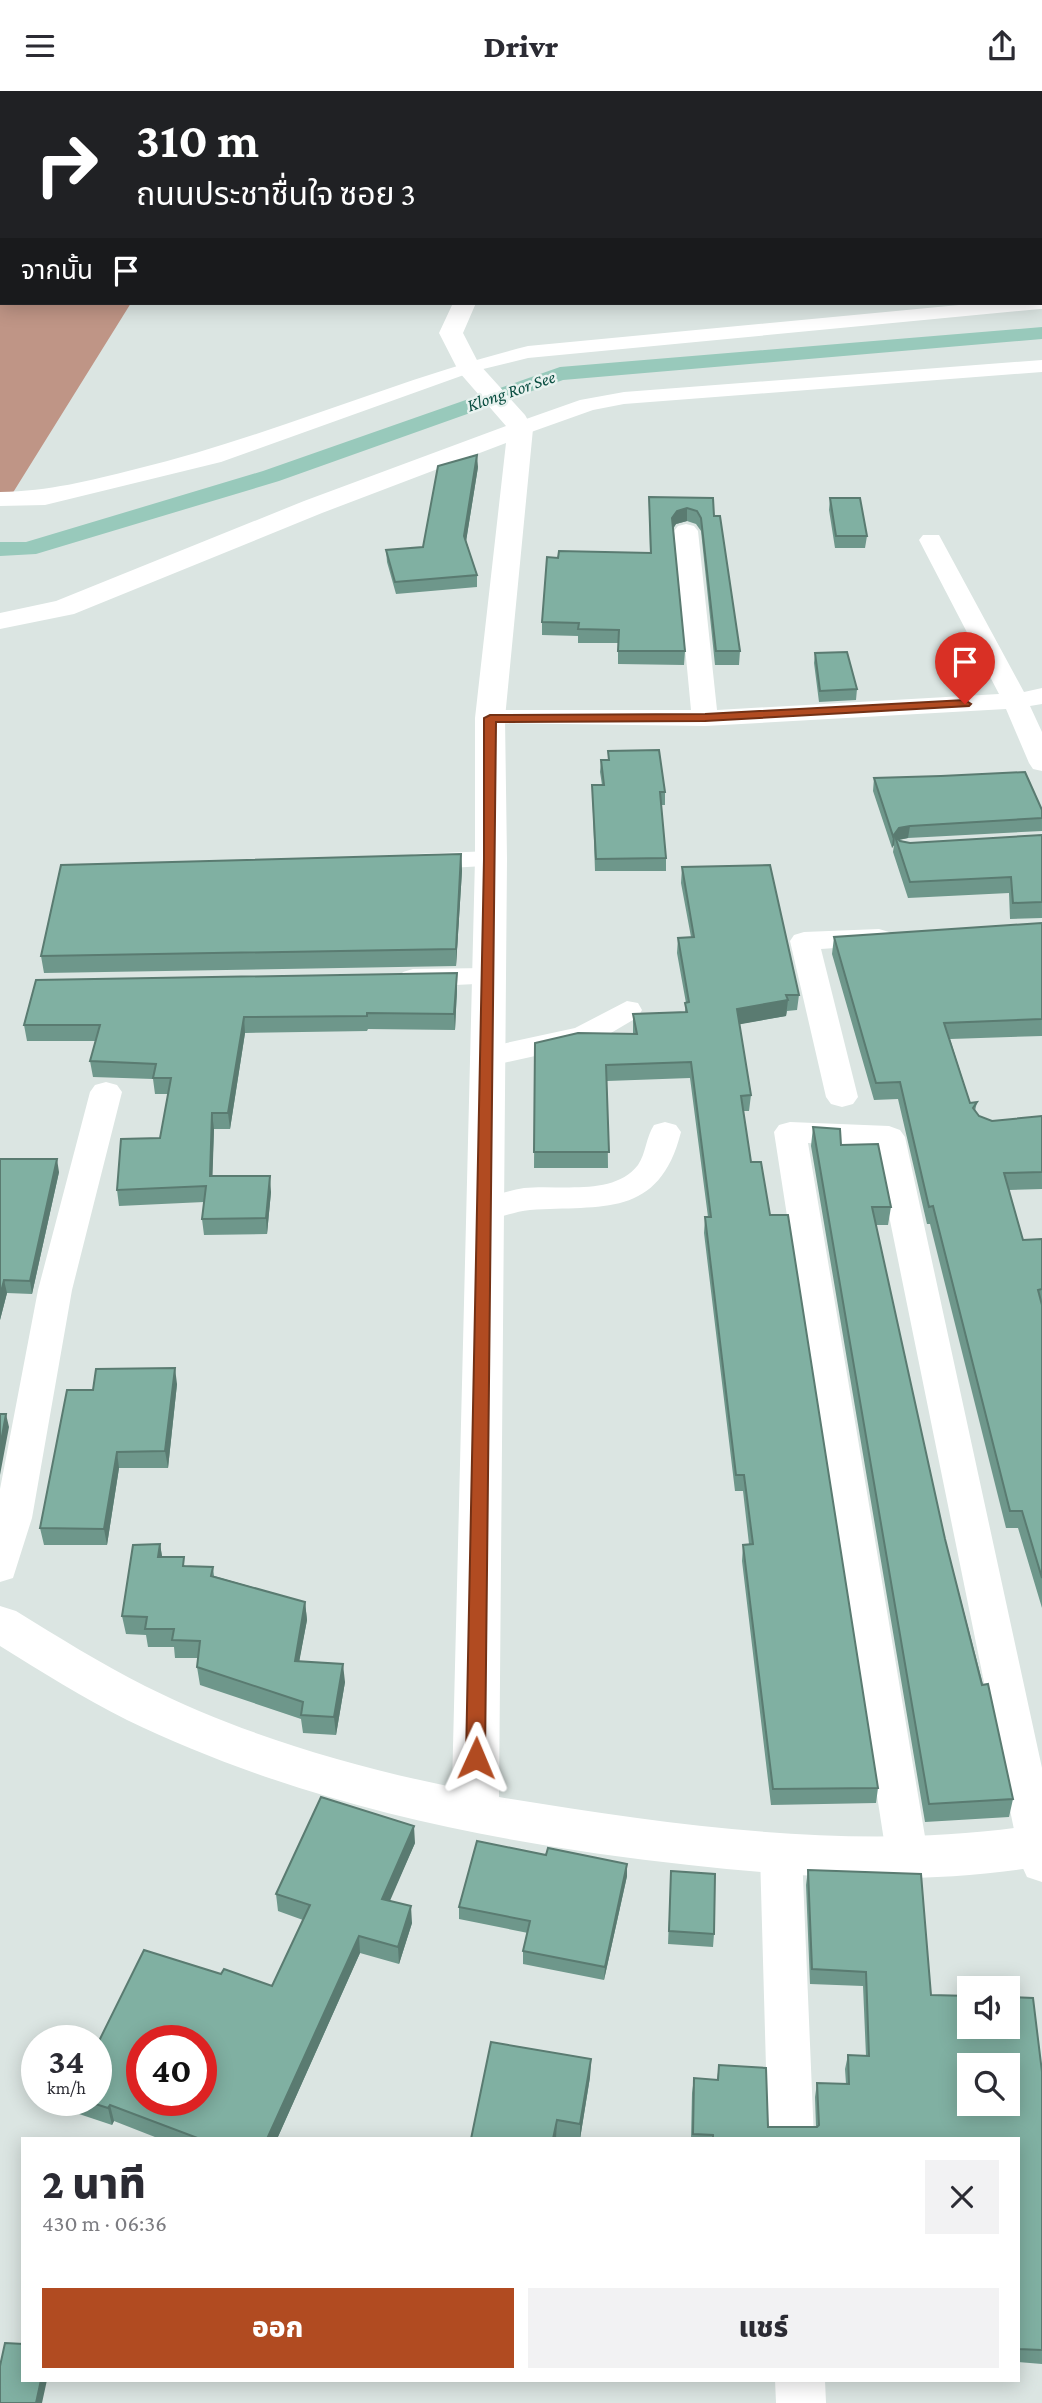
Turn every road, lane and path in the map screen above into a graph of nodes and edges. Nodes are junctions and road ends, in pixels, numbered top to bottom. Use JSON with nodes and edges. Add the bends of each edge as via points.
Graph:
{"nodes":[{"id":1,"x":463,"y":305,"type":"edge"},
{"id":2,"x":993,"y":305,"type":"edge"},
{"id":3,"x":897,"y":309,"type":"edge"},
{"id":4,"x":1042,"y":366,"type":"edge"},
{"id":5,"x":471,"y":370,"type":"junction"},
{"id":6,"x":518,"y":425,"type":"junction"},
{"id":7,"x":0,"y":499,"type":"edge"},
{"id":8,"x":686,"y":531,"type":"dead end"},
{"id":9,"x":931,"y":540,"type":"dead end"},
{"id":10,"x":0,"y":621,"type":"edge"},
{"id":11,"x":1029,"y":698,"type":"edge"},
{"id":12,"x":490,"y":718,"type":"junction"},
{"id":13,"x":705,"y":718,"type":"junction"},
{"id":14,"x":1042,"y":763,"type":"edge"},
{"id":15,"x":491,"y":859,"type":"junction"},
{"id":16,"x":396,"y":862,"type":"edge"},
{"id":17,"x":910,"y":936,"type":"edge"},
{"id":18,"x":487,"y":977,"type":"junction"},
{"id":19,"x":390,"y":979,"type":"edge"},
{"id":20,"x":627,"y":1010,"type":"dead end"},
{"id":21,"x":485,"y":1057,"type":"junction"},
{"id":22,"x":106,"y":1092,"type":"dead end"},
{"id":23,"x":842,"y":1097,"type":"dead end"},
{"id":24,"x":665,"y":1132,"type":"dead end"},
{"id":25,"x":482,"y":1210,"type":"junction"},
{"id":26,"x":0,"y":1567,"type":"edge"},
{"id":27,"x":0,"y":1624,"type":"edge"},
{"id":28,"x":475,"y":1813,"type":"junction"},
{"id":29,"x":1041,"y":1851,"type":"edge"},
{"id":30,"x":781,"y":1854,"type":"junction"},
{"id":31,"x":908,"y":1860,"type":"junction"},
{"id":32,"x":791,"y":2137,"type":"edge"},
{"id":33,"x":800,"y":2382,"type":"edge"},
{"id":34,"x":801,"y":2403,"type":"edge"}],
"edges":[{"from":1,"to":5,"type":"street","via":[[451,333]]},
{"from":2,"to":3,"type":"street"},
{"from":3,"to":5,"type":"street","via":[[527,352]]},
{"from":4,"to":6,"type":"street","via":[[624,398]]},
{"from":5,"to":6,"type":"street"},
{"from":5,"to":7,"type":"street","via":[[213,457],[45,498]]},
{"from":6,"to":10,"type":"street","via":[[64,608]]},
{"from":6,"to":12,"type":"street"},
{"from":8,"to":13,"type":"street"},
{"from":9,"to":11,"type":"street","via":[[983,632]]},
{"from":11,"to":13,"type":"street"},
{"from":11,"to":14,"type":"street"},
{"from":12,"to":13,"type":"street"},
{"from":12,"to":15,"type":"street"},
{"from":15,"to":16,"type":"street"},
{"from":15,"to":18,"type":"street"},
{"from":17,"to":23,"type":"street","via":[[804,941]]},
{"from":18,"to":19,"type":"street"},
{"from":18,"to":21,"type":"street"},
{"from":20,"to":21,"type":"street","via":[[583,1037],[539,1042]]},
{"from":21,"to":25,"type":"street"},
{"from":22,"to":26,"type":"street","via":[[55,1290]]},
{"from":24,"to":25,"type":"street","via":[[654,1166],[645,1178],[625,1190],[604,1196],[516,1200]]},
{"from":25,"to":28,"type":"street"},
{"from":27,"to":28,"type":"street","via":[[112,1691],[188,1725],[319,1774]]},
{"from":28,"to":30,"type":"street","via":[[662,1842]]},
{"from":29,"to":31,"type":"street"},
{"from":29,"to":31,"type":"street","via":[[888,1137],[790,1132]]},
{"from":30,"to":31,"type":"street"},
{"from":30,"to":32,"type":"street"},
{"from":33,"to":34,"type":"street"}]}
